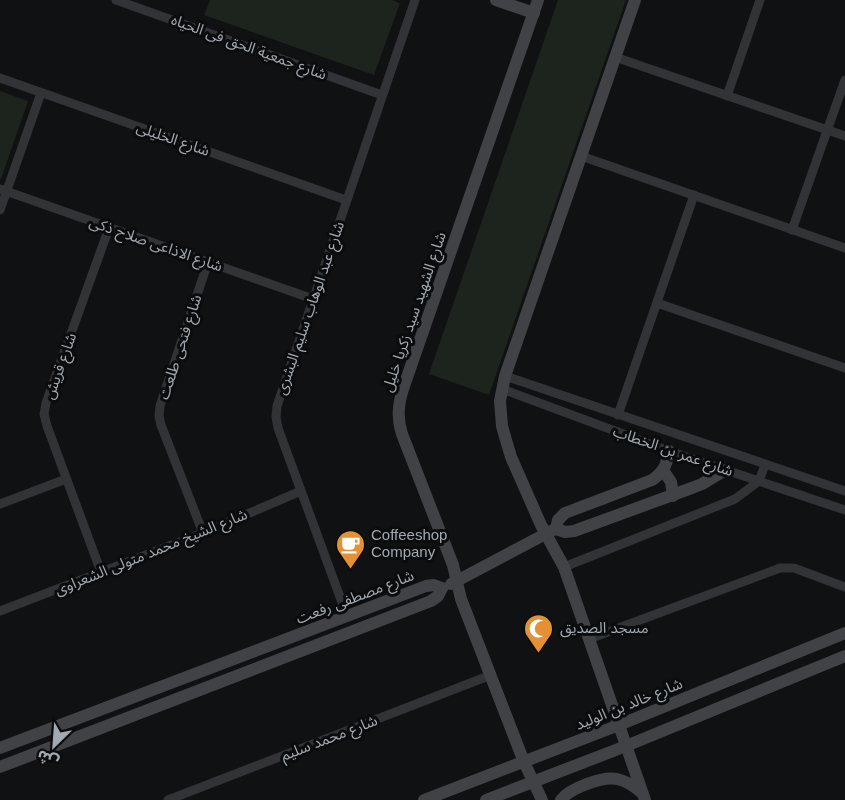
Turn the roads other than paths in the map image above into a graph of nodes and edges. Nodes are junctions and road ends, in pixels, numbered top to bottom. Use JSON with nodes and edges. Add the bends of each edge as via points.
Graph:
{"nodes":[{"id":1,"x":117,"y":0,"type":"edge"},
{"id":2,"x":415,"y":0,"type":"edge"},
{"id":3,"x":496,"y":0,"type":"edge"},
{"id":4,"x":635,"y":0,"type":"edge"},
{"id":5,"x":760,"y":0,"type":"edge"},
{"id":6,"x":536,"y":4,"type":"edge"},
{"id":7,"x":615,"y":57,"type":"junction"},
{"id":8,"x":0,"y":78,"type":"edge"},
{"id":9,"x":845,"y":80,"type":"edge"},
{"id":10,"x":41,"y":93,"type":"junction"},
{"id":11,"x":382,"y":95,"type":"junction"},
{"id":12,"x":727,"y":96,"type":"junction"},
{"id":13,"x":827,"y":130,"type":"junction"},
{"id":14,"x":845,"y":136,"type":"edge"},
{"id":15,"x":581,"y":156,"type":"junction"},
{"id":16,"x":3,"y":190,"type":"edge"},
{"id":17,"x":694,"y":195,"type":"junction"},
{"id":18,"x":346,"y":200,"type":"junction"},
{"id":19,"x":0,"y":210,"type":"edge"},
{"id":20,"x":109,"y":228,"type":"junction"},
{"id":21,"x":792,"y":230,"type":"junction"},
{"id":22,"x":845,"y":248,"type":"edge"},
{"id":23,"x":208,"y":262,"type":"junction"},
{"id":24,"x":313,"y":299,"type":"junction"},
{"id":25,"x":657,"y":303,"type":"junction"},
{"id":26,"x":845,"y":368,"type":"edge"},
{"id":27,"x":505,"y":376,"type":"junction"},
{"id":28,"x":501,"y":389,"type":"junction"},
{"id":29,"x":618,"y":415,"type":"junction"},
{"id":30,"x":669,"y":451,"type":"junction"},
{"id":31,"x":731,"y":453,"type":"junction"},
{"id":32,"x":765,"y":465,"type":"junction"},
{"id":33,"x":663,"y":470,"type":"junction"},
{"id":34,"x":725,"y":470,"type":"junction"},
{"id":35,"x":66,"y":479,"type":"junction"},
{"id":36,"x":759,"y":481,"type":"junction"},
{"id":37,"x":301,"y":491,"type":"junction"},
{"id":38,"x":845,"y":491,"type":"edge"},
{"id":39,"x":673,"y":496,"type":"junction"},
{"id":40,"x":0,"y":504,"type":"edge"},
{"id":41,"x":845,"y":510,"type":"edge"},
{"id":42,"x":551,"y":531,"type":"junction"},
{"id":43,"x":203,"y":533,"type":"junction"},
{"id":44,"x":564,"y":567,"type":"junction"},
{"id":45,"x":101,"y":572,"type":"junction"},
{"id":46,"x":457,"y":581,"type":"junction"},
{"id":47,"x":845,"y":587,"type":"edge"},
{"id":48,"x":442,"y":588,"type":"junction"},
{"id":49,"x":0,"y":609,"type":"edge"},
{"id":50,"x":347,"y":616,"type":"junction"},
{"id":51,"x":845,"y":633,"type":"edge"},
{"id":52,"x":589,"y":639,"type":"junction"},
{"id":53,"x":845,"y":656,"type":"edge"},
{"id":54,"x":491,"y":675,"type":"junction"},
{"id":55,"x":619,"y":725,"type":"junction"},
{"id":56,"x":1,"y":746,"type":"edge"},
{"id":57,"x":626,"y":746,"type":"junction"},
{"id":58,"x":524,"y":762,"type":"junction"},
{"id":59,"x":0,"y":767,"type":"edge"},
{"id":60,"x":534,"y":782,"type":"junction"},
{"id":61,"x":644,"y":797,"type":"edge"},
{"id":62,"x":168,"y":800,"type":"edge"},
{"id":63,"x":424,"y":800,"type":"edge"},
{"id":64,"x":486,"y":800,"type":"edge"},
{"id":65,"x":542,"y":800,"type":"edge"},
{"id":66,"x":561,"y":800,"type":"edge"}],
"edges":[{"from":1,"to":11,"type":"street","name":"شارع جمعية الحق فى الحياه"},
{"from":2,"to":11,"type":"street","name":"شارع عبد الوهاب سليم البشرى"},
{"from":3,"to":6,"type":"street"},
{"from":4,"to":7,"type":"street"},
{"from":5,"to":12,"type":"street"},
{"from":6,"to":46,"type":"street","name":"شارع الشهيد سيد زكريا خليل","via":[[398,407],[399,426]]},
{"from":7,"to":12,"type":"street"},
{"from":7,"to":15,"type":"street"},
{"from":8,"to":10,"type":"street","name":"شارع الخليلى"},
{"from":9,"to":13,"type":"street"},
{"from":10,"to":16,"type":"street"},
{"from":10,"to":18,"type":"street","name":"شارع الخليلى"},
{"from":11,"to":18,"type":"street","name":"شارع عبد الوهاب سليم البشرى"},
{"from":12,"to":13,"type":"street"},
{"from":13,"to":14,"type":"street"},
{"from":13,"to":21,"type":"street"},
{"from":15,"to":17,"type":"street"},
{"from":15,"to":27,"type":"street"},
{"from":16,"to":19,"type":"street"},
{"from":16,"to":20,"type":"street","name":"شارع الاذاعى صلاح ذكى"},
{"from":17,"to":21,"type":"street"},
{"from":17,"to":25,"type":"street"},
{"from":18,"to":24,"type":"street","name":"شارع عبد الوهاب سليم البشرى"},
{"from":20,"to":23,"type":"street","name":"شارع الاذاعى صلاح ذكى"},
{"from":20,"to":35,"type":"street","name":"شارع قريش","via":[[45,409],[45,420]]},
{"from":21,"to":22,"type":"street"},
{"from":23,"to":24,"type":"street","name":"شارع الاذاعى صلاح ذكى"},
{"from":23,"to":43,"type":"street","name":"شارع فتحى طلعت","via":[[159,416]]},
{"from":24,"to":37,"type":"street","name":"شارع عبد الوهاب سليم البشرى","via":[[276,412]]},
{"from":25,"to":26,"type":"street"},
{"from":25,"to":29,"type":"street"},
{"from":27,"to":28,"type":"street"},
{"from":27,"to":29,"type":"street","name":"شارع عمر بن الخطاب"},
{"from":28,"to":30,"type":"street","name":"شارع عمر بن الخطاب"},
{"from":28,"to":42,"type":"street","via":[[506,440],[515,467]]},
{"from":29,"to":31,"type":"street","name":"شارع عمر بن الخطاب"},
{"from":30,"to":33,"type":"street"},
{"from":30,"to":34,"type":"street","name":"شارع عمر بن الخطاب"},
{"from":31,"to":32,"type":"street","name":"شارع عمر بن الخطاب"},
{"from":31,"to":34,"type":"street"},
{"from":32,"to":36,"type":"street"},
{"from":32,"to":38,"type":"street","name":"شارع عمر بن الخطاب"},
{"from":33,"to":39,"type":"street","via":[[671,482]]},
{"from":33,"to":42,"type":"street","via":[[652,480],[566,513]]},
{"from":34,"to":36,"type":"street","name":"شارع عمر بن الخطاب"},
{"from":34,"to":39,"type":"street"},
{"from":35,"to":40,"type":"street"},
{"from":35,"to":45,"type":"street","name":"شارع قريش"},
{"from":36,"to":41,"type":"street","name":"شارع عمر بن الخطاب"},
{"from":36,"to":44,"type":"street","via":[[735,498]]},
{"from":37,"to":43,"type":"street","name":"شارع الشيخ محمد متولى الشعراوى"},
{"from":37,"to":50,"type":"street","name":"شارع عبد الوهاب سليم البشرى"},
{"from":39,"to":42,"type":"street","via":[[570,532]]},
{"from":42,"to":44,"type":"street"},
{"from":42,"to":46,"type":"street"},
{"from":43,"to":45,"type":"street","name":"شارع الشيخ محمد متولى الشعراوى"},
{"from":44,"to":52,"type":"street"},
{"from":45,"to":49,"type":"street","name":"شارع الشيخ محمد متولى الشعراوى"},
{"from":46,"to":48,"type":"street"},
{"from":46,"to":54,"type":"street","name":"شارع الشهيد سيد زكريا خليل"},
{"from":47,"to":52,"type":"street","via":[[794,568],[780,568]]},
{"from":48,"to":50,"type":"street","name":"شارع مصطفى رفعت","via":[[426,586]]},
{"from":48,"to":59,"type":"street","name":"شارع مصطفى رفعت","via":[[431,601]]},
{"from":50,"to":56,"type":"street","name":"شارع مصطفى رفعت"},
{"from":51,"to":55,"type":"street","name":"شارع خالد بن الوليد"},
{"from":52,"to":55,"type":"street"},
{"from":53,"to":57,"type":"street"},
{"from":54,"to":58,"type":"street","name":"شارع الشهيد سيد زكريا خليل"},
{"from":54,"to":62,"type":"street","name":"شارع محمد سليم"},
{"from":55,"to":57,"type":"street"},
{"from":55,"to":58,"type":"street","name":"شارع خالد بن الوليد"},
{"from":57,"to":60,"type":"street"},
{"from":57,"to":61,"type":"street"},
{"from":58,"to":60,"type":"street","name":"شارع الشهيد سيد زكريا خليل"},
{"from":58,"to":63,"type":"street","name":"شارع خالد بن الوليد"},
{"from":60,"to":64,"type":"street"},
{"from":60,"to":65,"type":"street","name":"شارع الشهيد سيد زكريا خليل"},
{"from":61,"to":66,"type":"street","via":[[626,782],[608,778],[573,789]]}]}
